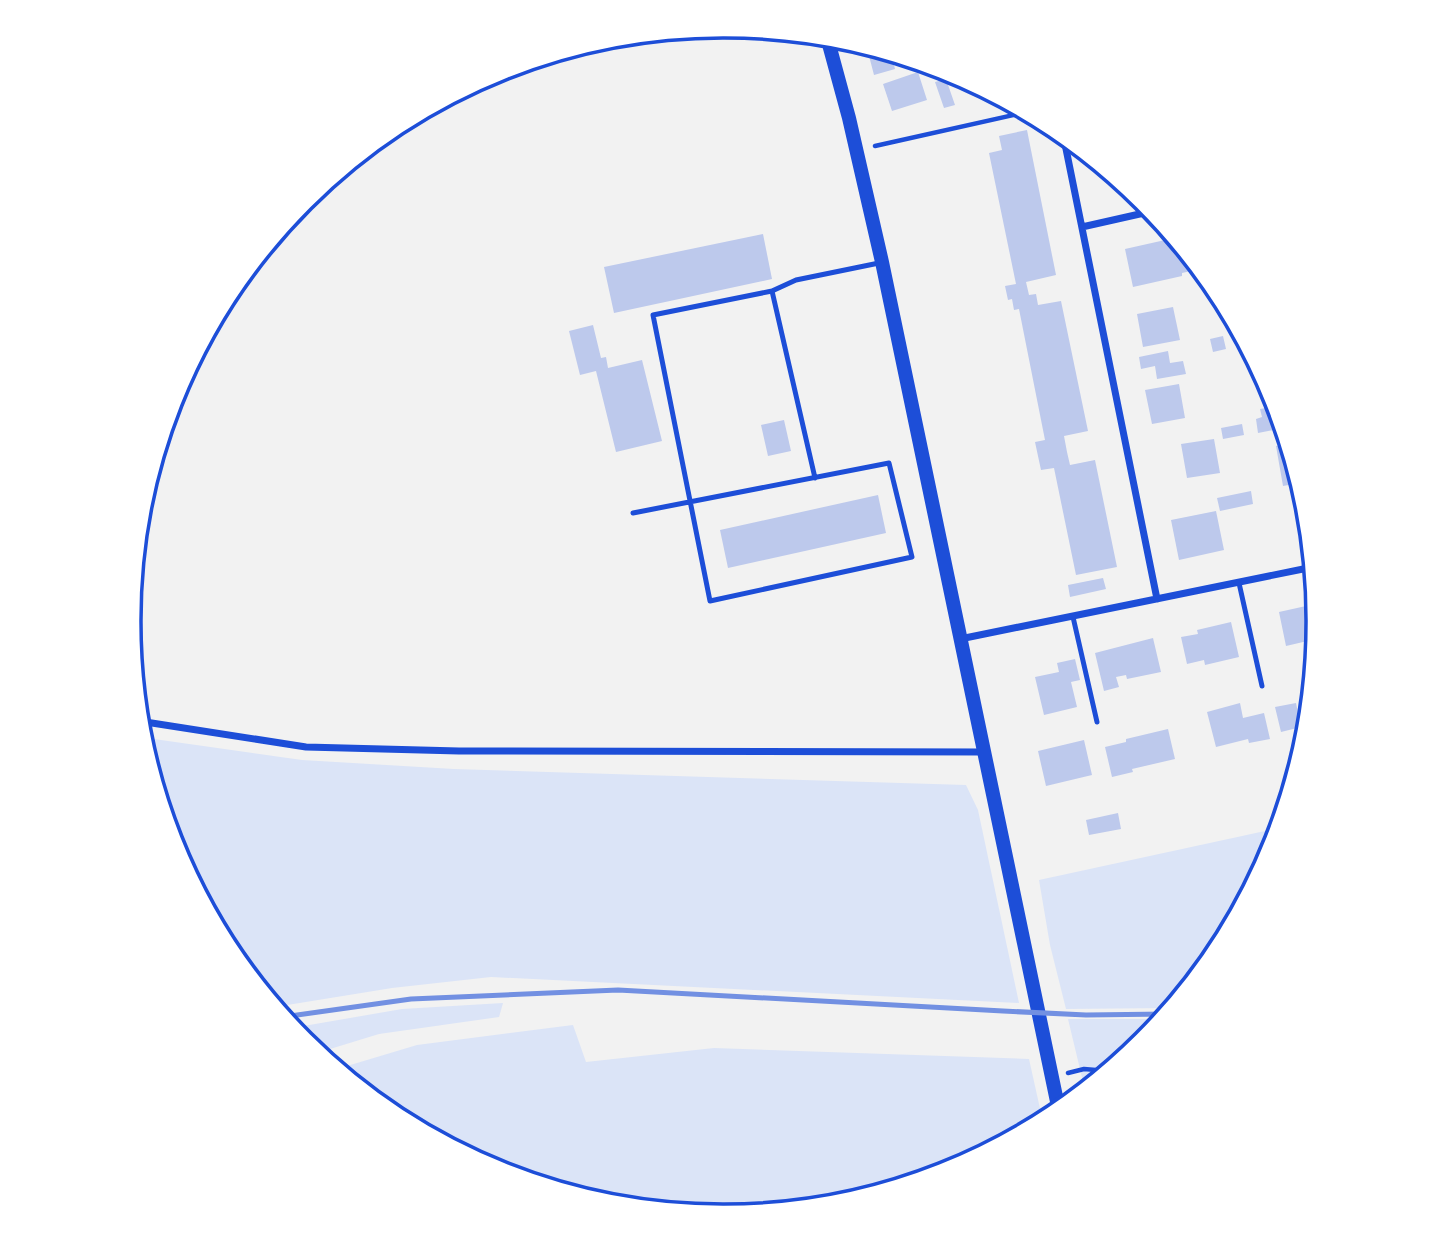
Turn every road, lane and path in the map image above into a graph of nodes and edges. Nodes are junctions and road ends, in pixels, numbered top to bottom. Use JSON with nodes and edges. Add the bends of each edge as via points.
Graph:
{"nodes":[{"id":1,"x":830,"y":49,"type":"edge"},
{"id":2,"x":1012,"y":115,"type":"edge"},
{"id":3,"x":857,"y":150,"type":"junction"},
{"id":4,"x":1066,"y":150,"type":"edge"},
{"id":5,"x":1140,"y":214,"type":"edge"},
{"id":6,"x":1082,"y":227,"type":"junction"},
{"id":7,"x":883,"y":262,"type":"junction"},
{"id":8,"x":772,"y":291,"type":"junction"},
{"id":9,"x":815,"y":478,"type":"junction"},
{"id":10,"x":690,"y":503,"type":"junction"},
{"id":11,"x":633,"y":513,"type":"dead end"},
{"id":12,"x":1304,"y":569,"type":"edge"},
{"id":13,"x":1239,"y":583,"type":"junction"},
{"id":14,"x":1157,"y":599,"type":"junction"},
{"id":15,"x":1073,"y":617,"type":"junction"},
{"id":16,"x":960,"y":639,"type":"junction"},
{"id":17,"x":1262,"y":686,"type":"dead end"},
{"id":18,"x":1097,"y":722,"type":"dead end"},
{"id":19,"x":150,"y":723,"type":"edge"},
{"id":20,"x":985,"y":752,"type":"junction"},
{"id":21,"x":1094,"y":1070,"type":"edge"},
{"id":22,"x":1052,"y":1076,"type":"junction"},
{"id":23,"x":1056,"y":1098,"type":"edge"}],
"edges":[{"from":1,"to":3,"type":"main road"},
{"from":2,"to":3,"type":"path"},
{"from":3,"to":7,"type":"main road"},
{"from":4,"to":6,"type":"street"},
{"from":5,"to":6,"type":"street"},
{"from":6,"to":14,"type":"street"},
{"from":7,"to":8,"type":"lane","via":[[796,280]]},
{"from":7,"to":16,"type":"main road"},
{"from":8,"to":9,"type":"lane"},
{"from":8,"to":10,"type":"lane","via":[[653,314]]},
{"from":9,"to":10,"type":"lane"},
{"from":9,"to":10,"type":"lane","via":[[889,463],[912,557],[710,601]]},
{"from":10,"to":11,"type":"lane"},
{"from":12,"to":13,"type":"street"},
{"from":13,"to":14,"type":"street"},
{"from":13,"to":17,"type":"lane"},
{"from":14,"to":15,"type":"street"},
{"from":15,"to":16,"type":"street"},
{"from":15,"to":18,"type":"lane"},
{"from":16,"to":20,"type":"main road"},
{"from":19,"to":20,"type":"street","via":[[306,747]]},
{"from":20,"to":22,"type":"main road"},
{"from":21,"to":22,"type":"path"},
{"from":22,"to":23,"type":"main road"}]}
